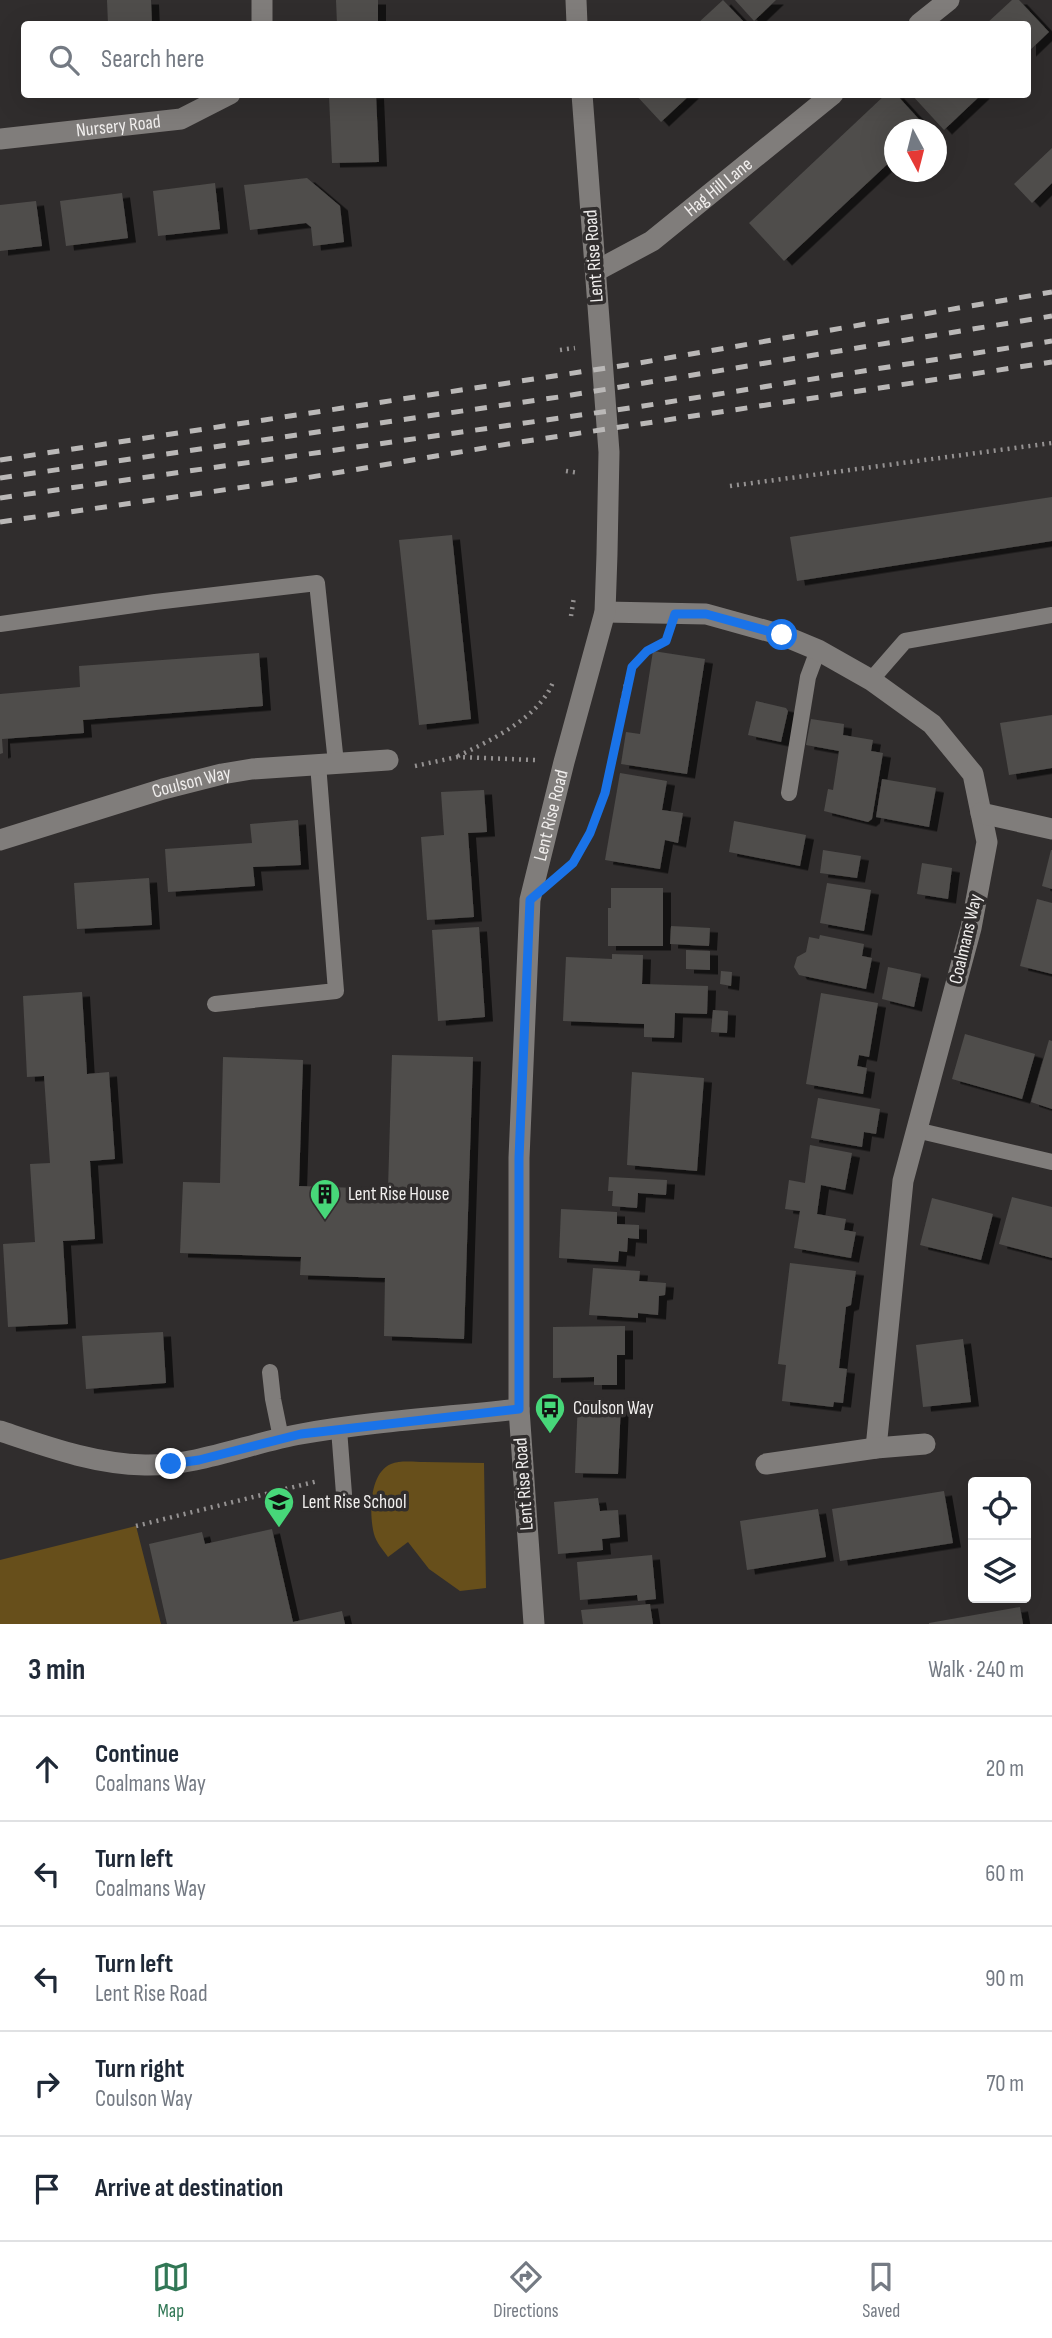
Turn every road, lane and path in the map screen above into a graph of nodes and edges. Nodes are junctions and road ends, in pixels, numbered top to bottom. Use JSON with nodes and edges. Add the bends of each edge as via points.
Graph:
{"nodes":[{"id":1,"x":262,"y":0,"type":"edge"},
{"id":2,"x":576,"y":0,"type":"edge"},
{"id":3,"x":949,"y":0,"type":"edge"},
{"id":4,"x":262,"y":21,"type":"edge"},
{"id":5,"x":578,"y":21,"type":"edge"},
{"id":6,"x":923,"y":21,"type":"edge"},
{"id":7,"x":222,"y":98,"type":"edge"},
{"id":8,"x":582,"y":98,"type":"edge"},
{"id":9,"x":828,"y":98,"type":"edge"},
{"id":10,"x":0,"y":139,"type":"edge"},
{"id":11,"x":596,"y":271,"type":"junction"},
{"id":12,"x":1052,"y":443,"type":"edge"},
{"id":13,"x":730,"y":486,"type":"dead end"},
{"id":14,"x":605,"y":612,"type":"junction"},
{"id":15,"x":675,"y":614,"type":"junction"},
{"id":16,"x":1052,"y":615,"type":"edge"},
{"id":17,"x":0,"y":624,"type":"edge"},
{"id":18,"x":818,"y":650,"type":"junction"},
{"id":19,"x":554,"y":679,"type":"dead end"},
{"id":20,"x":871,"y":680,"type":"junction"},
{"id":21,"x":457,"y":757,"type":"junction"},
{"id":22,"x":564,"y":762,"type":"junction"},
{"id":23,"x":327,"y":764,"type":"junction"},
{"id":24,"x":398,"y":764,"type":"joint"},
{"id":25,"x":789,"y":793,"type":"dead end"},
{"id":26,"x":981,"y":813,"type":"junction"},
{"id":27,"x":1052,"y":828,"type":"edge"},
{"id":28,"x":0,"y":840,"type":"edge"},
{"id":29,"x":530,"y":900,"type":"junction"},
{"id":30,"x":215,"y":1004,"type":"dead end"},
{"id":31,"x":916,"y":1130,"type":"junction"},
{"id":32,"x":1052,"y":1162,"type":"edge"},
{"id":33,"x":270,"y":1373,"type":"dead end"},
{"id":34,"x":519,"y":1409,"type":"junction"},
{"id":35,"x":339,"y":1429,"type":"junction"},
{"id":36,"x":0,"y":1431,"type":"edge"},
{"id":37,"x":281,"y":1438,"type":"junction"},
{"id":38,"x":925,"y":1444,"type":"dead end"},
{"id":39,"x":876,"y":1448,"type":"junction"},
{"id":40,"x":766,"y":1464,"type":"dead end"},
{"id":41,"x":342,"y":1476,"type":"junction"},
{"id":42,"x":344,"y":1494,"type":"dead end"},
{"id":43,"x":136,"y":1526,"type":"dead end"},
{"id":44,"x":534,"y":1624,"type":"edge"}],
"edges":[{"from":1,"to":4,"type":"street"},
{"from":2,"to":5,"type":"street"},
{"from":3,"to":6,"type":"street"},
{"from":7,"to":10,"type":"street","name":"Nursery Road","via":[[181,120]]},
{"from":8,"to":11,"type":"street","name":"Lent Rise Road"},
{"from":9,"to":11,"type":"street","name":"Hag Hill Lane","via":[[652,241]]},
{"from":11,"to":14,"type":"street","name":"Lent Rise Road","via":[[609,452]]},
{"from":12,"to":13,"type":"path"},
{"from":14,"to":15,"type":"street","name":"Coalmans Way"},
{"from":14,"to":22,"type":"street","name":"Lent Rise Road"},
{"from":15,"to":18,"type":"street","name":"Coalmans Way","via":[[706,614]]},
{"from":15,"to":29,"type":"path","via":[[666,641],[647,651],[632,667],[605,793],[590,833],[573,863]]},
{"from":16,"to":20,"type":"lane","via":[[905,641]]},
{"from":17,"to":23,"type":"lane","via":[[317,583]]},
{"from":18,"to":20,"type":"street","name":"Coalmans Way"},
{"from":18,"to":25,"type":"lane","via":[[808,677]]},
{"from":19,"to":21,"type":"path","via":[[550,691],[524,718]]},
{"from":20,"to":26,"type":"street","name":"Coalmans Way","via":[[932,724],[973,774]]},
{"from":21,"to":22,"type":"path"},
{"from":21,"to":24,"type":"path"},
{"from":22,"to":29,"type":"street","name":"Lent Rise Road"},
{"from":23,"to":24,"type":"street","name":"Coulson Way"},
{"from":23,"to":28,"type":"street","name":"Coulson Way","via":[[252,769],[191,782]]},
{"from":23,"to":30,"type":"lane","via":[[336,991]]},
{"from":26,"to":27,"type":"street"},
{"from":26,"to":31,"type":"street","name":"Coalmans Way","via":[[987,842],[971,928]]},
{"from":29,"to":34,"type":"street","name":"Lent Rise Road","via":[[519,1158]]},
{"from":31,"to":32,"type":"lane"},
{"from":31,"to":39,"type":"street","name":"Coalmans Way","via":[[903,1181]]},
{"from":33,"to":37,"type":"lane"},
{"from":34,"to":35,"type":"street"},
{"from":34,"to":44,"type":"street","name":"Lent Rise Road"},
{"from":35,"to":37,"type":"street"},
{"from":35,"to":41,"type":"lane"},
{"from":36,"to":37,"type":"street","via":[[84,1458],[145,1465],[199,1460]]},
{"from":38,"to":39,"type":"street"},
{"from":39,"to":40,"type":"street"},
{"from":41,"to":42,"type":"lane"},
{"from":41,"to":43,"type":"path"}]}
